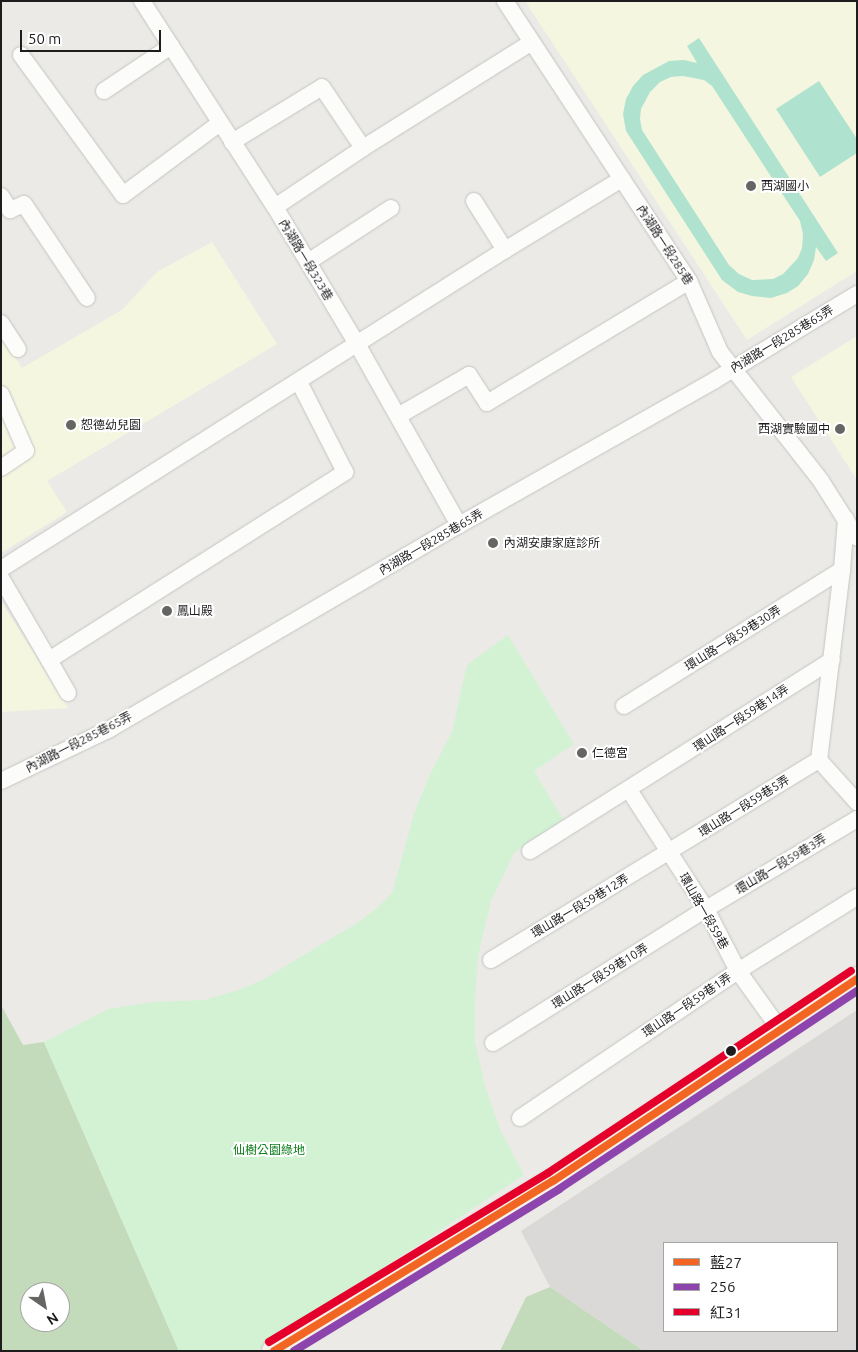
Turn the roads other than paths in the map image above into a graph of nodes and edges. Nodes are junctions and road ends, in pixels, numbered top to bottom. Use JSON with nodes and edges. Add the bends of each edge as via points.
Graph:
{"nodes":[{"id":1,"x":142,"y":1,"type":"edge"},
{"id":2,"x":505,"y":1,"type":"edge"},
{"id":3,"x":532,"y":42,"type":"junction"},
{"id":4,"x":171,"y":46,"type":"junction"},
{"id":5,"x":21,"y":55,"type":"dead end"},
{"id":6,"x":104,"y":91,"type":"dead end"},
{"id":7,"x":220,"y":123,"type":"junction"},
{"id":8,"x":232,"y":142,"type":"junction"},
{"id":9,"x":363,"y":148,"type":"junction"},
{"id":10,"x":622,"y":179,"type":"junction"},
{"id":11,"x":1,"y":196,"type":"edge"},
{"id":12,"x":474,"y":201,"type":"dead end"},
{"id":13,"x":275,"y":207,"type":"junction"},
{"id":14,"x":391,"y":208,"type":"dead end"},
{"id":15,"x":505,"y":250,"type":"junction"},
{"id":16,"x":308,"y":262,"type":"junction"},
{"id":17,"x":689,"y":281,"type":"junction"},
{"id":18,"x":857,"y":294,"type":"edge"},
{"id":19,"x":87,"y":298,"type":"dead end"},
{"id":20,"x":1,"y":323,"type":"edge"},
{"id":21,"x":357,"y":344,"type":"junction"},
{"id":22,"x":18,"y":349,"type":"dead end"},
{"id":23,"x":732,"y":370,"type":"junction"},
{"id":24,"x":299,"y":382,"type":"junction"},
{"id":25,"x":1,"y":394,"type":"edge"},
{"id":26,"x":398,"y":416,"type":"junction"},
{"id":27,"x":1,"y":468,"type":"edge"},
{"id":28,"x":846,"y":519,"type":"junction"},
{"id":29,"x":459,"y":525,"type":"junction"},
{"id":30,"x":857,"y":538,"type":"edge"},
{"id":31,"x":1,"y":569,"type":"edge"},
{"id":32,"x":842,"y":570,"type":"junction"},
{"id":33,"x":1,"y":578,"type":"edge"},
{"id":34,"x":49,"y":660,"type":"junction"},
{"id":35,"x":832,"y":660,"type":"junction"},
{"id":36,"x":68,"y":693,"type":"dead end"},
{"id":37,"x":624,"y":706,"type":"dead end"},
{"id":38,"x":819,"y":760,"type":"junction"},
{"id":39,"x":1,"y":780,"type":"edge"},
{"id":40,"x":629,"y":790,"type":"junction"},
{"id":41,"x":857,"y":802,"type":"edge"},
{"id":42,"x":857,"y":819,"type":"edge"},
{"id":43,"x":530,"y":851,"type":"dead end"},
{"id":44,"x":670,"y":852,"type":"junction"},
{"id":45,"x":857,"y":897,"type":"edge"},
{"id":46,"x":706,"y":910,"type":"junction"},
{"id":47,"x":491,"y":960,"type":"dead end"},
{"id":48,"x":738,"y":970,"type":"junction"},
{"id":49,"x":857,"y":979,"type":"edge"},
{"id":50,"x":781,"y":1031,"type":"junction"},
{"id":51,"x":493,"y":1043,"type":"dead end"},
{"id":52,"x":520,"y":1118,"type":"dead end"},
{"id":53,"x":274,"y":1351,"type":"edge"}],
"edges":[{"from":1,"to":4,"type":"street","name":"內湖路一段323巷"},
{"from":2,"to":3,"type":"street","name":"內湖路一段285巷"},
{"from":3,"to":9,"type":"street"},
{"from":3,"to":10,"type":"street","name":"內湖路一段285巷"},
{"from":4,"to":6,"type":"street"},
{"from":4,"to":7,"type":"street","name":"內湖路一段323巷"},
{"from":5,"to":7,"type":"street","via":[[123,194]]},
{"from":7,"to":8,"type":"street","name":"內湖路一段323巷"},
{"from":8,"to":9,"type":"street","via":[[322,87]]},
{"from":8,"to":13,"type":"street","name":"內湖路一段323巷"},
{"from":9,"to":13,"type":"street"},
{"from":10,"to":15,"type":"street"},
{"from":10,"to":17,"type":"street","name":"內湖路一段285巷"},
{"from":11,"to":19,"type":"street","via":[[10,210],[24,204]]},
{"from":12,"to":15,"type":"street"},
{"from":13,"to":16,"type":"street","name":"內湖路一段323巷"},
{"from":14,"to":16,"type":"street"},
{"from":15,"to":21,"type":"street"},
{"from":16,"to":21,"type":"street","name":"內湖路一段323巷"},
{"from":17,"to":23,"type":"street","name":"內湖路一段285巷","via":[[720,352]]},
{"from":17,"to":26,"type":"street","via":[[487,403],[469,374]]},
{"from":18,"to":23,"type":"street","name":"內湖路一段285巷65弄"},
{"from":20,"to":22,"type":"street"},
{"from":21,"to":24,"type":"street"},
{"from":21,"to":26,"type":"street","name":"內湖路一段323巷"},
{"from":23,"to":28,"type":"street","name":"內湖路一段285巷","via":[[821,481]]},
{"from":23,"to":29,"type":"street","name":"內湖路一段285巷65弄"},
{"from":24,"to":31,"type":"street"},
{"from":24,"to":34,"type":"street","via":[[345,472]]},
{"from":25,"to":27,"type":"street","via":[[26,451]]},
{"from":26,"to":29,"type":"street","name":"內湖路一段323巷"},
{"from":28,"to":30,"type":"street","name":"內湖路一段285巷"},
{"from":28,"to":32,"type":"street"},
{"from":29,"to":39,"type":"street","name":"內湖路一段285巷65弄","via":[[108,730]]},
{"from":32,"to":35,"type":"street"},
{"from":32,"to":37,"type":"street","name":"環山路一段59巷30弄"},
{"from":33,"to":34,"type":"street"},
{"from":34,"to":36,"type":"street"},
{"from":35,"to":38,"type":"street"},
{"from":35,"to":40,"type":"street","name":"環山路一段59巷14弄"},
{"from":38,"to":41,"type":"street"},
{"from":38,"to":44,"type":"street","name":"環山路一段59巷5弄"},
{"from":40,"to":43,"type":"street","name":"環山路一段59巷14弄"},
{"from":40,"to":44,"type":"street","name":"環山路一段59巷"},
{"from":42,"to":46,"type":"street","name":"環山路一段59巷3弄"},
{"from":44,"to":46,"type":"street","name":"環山路一段59巷"},
{"from":44,"to":47,"type":"street","name":"環山路一段59巷12弄"},
{"from":45,"to":48,"type":"street","name":"環山路一段59巷1弄"},
{"from":46,"to":48,"type":"street","name":"環山路一段59巷"},
{"from":46,"to":51,"type":"street","name":"環山路一段59巷10弄"},
{"from":48,"to":50,"type":"street","name":"環山路一段59巷"},
{"from":48,"to":52,"type":"street","name":"環山路一段59巷1弄"},
{"from":49,"to":50,"type":"street"},
{"from":50,"to":53,"type":"street","via":[[553,1181]]}]}
